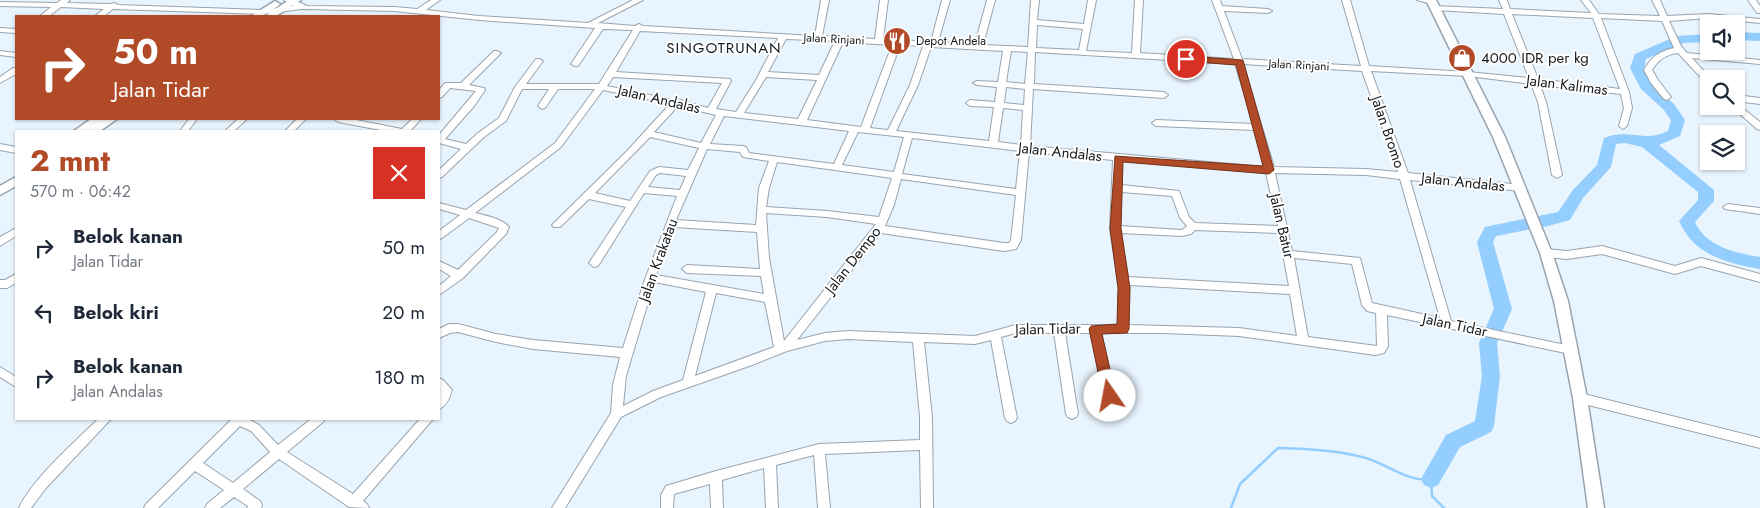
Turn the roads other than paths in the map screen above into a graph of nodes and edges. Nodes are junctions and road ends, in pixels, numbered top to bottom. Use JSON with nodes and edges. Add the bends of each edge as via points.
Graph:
{"nodes":[{"id":1,"x":121,"y":0,"type":"edge"},
{"id":2,"x":196,"y":0,"type":"edge"},
{"id":3,"x":281,"y":0,"type":"edge"},
{"id":4,"x":436,"y":0,"type":"edge"},
{"id":5,"x":639,"y":0,"type":"edge"},
{"id":6,"x":825,"y":0,"type":"edge"},
{"id":7,"x":884,"y":0,"type":"edge"},
{"id":8,"x":946,"y":0,"type":"edge"},
{"id":9,"x":991,"y":0,"type":"edge"},
{"id":10,"x":1035,"y":0,"type":"edge"},
{"id":11,"x":1092,"y":0,"type":"edge"},
{"id":12,"x":1139,"y":0,"type":"edge"},
{"id":13,"x":1346,"y":0,"type":"edge"},
{"id":14,"x":1503,"y":0,"type":"edge"},
{"id":15,"x":1585,"y":0,"type":"edge"},
{"id":16,"x":1656,"y":0,"type":"edge"},
{"id":17,"x":1752,"y":0,"type":"edge"},
{"id":18,"x":16,"y":2,"type":"edge"},
{"id":19,"x":62,"y":2,"type":"edge"},
{"id":20,"x":1430,"y":2,"type":"edge"},
{"id":21,"x":297,"y":3,"type":"edge"},
{"id":22,"x":0,"y":4,"type":"edge"},
{"id":23,"x":1218,"y":4,"type":"edge"},
{"id":24,"x":113,"y":6,"type":"junction"},
{"id":25,"x":163,"y":8,"type":"junction"},
{"id":26,"x":185,"y":8,"type":"junction"},
{"id":27,"x":208,"y":9,"type":"junction"},
{"id":28,"x":419,"y":10,"type":"junction"},
{"id":29,"x":1760,"y":10,"type":"edge"},
{"id":30,"x":1268,"y":11,"type":"dead end"},
{"id":31,"x":1508,"y":11,"type":"junction"},
{"id":32,"x":45,"y":15,"type":"edge"},
{"id":33,"x":100,"y":15,"type":"edge"},
{"id":34,"x":152,"y":15,"type":"edge"},
{"id":35,"x":199,"y":15,"type":"edge"},
{"id":36,"x":263,"y":15,"type":"edge"},
{"id":37,"x":413,"y":15,"type":"edge"},
{"id":38,"x":1596,"y":15,"type":"junction"},
{"id":39,"x":1664,"y":19,"type":"junction"},
{"id":40,"x":1760,"y":21,"type":"edge"},
{"id":41,"x":1033,"y":22,"type":"junction"},
{"id":42,"x":590,"y":24,"type":"junction"},
{"id":43,"x":601,"y":25,"type":"junction"},
{"id":44,"x":639,"y":26,"type":"junction"},
{"id":45,"x":1086,"y":27,"type":"junction"},
{"id":46,"x":0,"y":30,"type":"edge"},
{"id":47,"x":15,"y":30,"type":"edge"},
{"id":48,"x":783,"y":36,"type":"junction"},
{"id":49,"x":818,"y":38,"type":"junction"},
{"id":50,"x":840,"y":39,"type":"junction"},
{"id":51,"x":879,"y":41,"type":"junction"},
{"id":52,"x":897,"y":42,"type":"junction"},
{"id":53,"x":931,"y":44,"type":"junction"},
{"id":54,"x":980,"y":46,"type":"junction"},
{"id":55,"x":1007,"y":48,"type":"junction"},
{"id":56,"x":1030,"y":50,"type":"junction"},
{"id":57,"x":1681,"y":50,"type":"junction"},
{"id":58,"x":497,"y":52,"type":"dead end"},
{"id":59,"x":0,"y":53,"type":"edge"},
{"id":60,"x":1082,"y":53,"type":"junction"},
{"id":61,"x":15,"y":55,"type":"edge"},
{"id":62,"x":1136,"y":56,"type":"junction"},
{"id":63,"x":539,"y":61,"type":"dead end"},
{"id":64,"x":1240,"y":62,"type":"junction"},
{"id":65,"x":1760,"y":62,"type":"edge"},
{"id":66,"x":575,"y":64,"type":"dead end"},
{"id":67,"x":1366,"y":69,"type":"junction"},
{"id":68,"x":15,"y":71,"type":"edge"},
{"id":69,"x":1700,"y":71,"type":"edge"},
{"id":70,"x":611,"y":74,"type":"junction"},
{"id":71,"x":763,"y":74,"type":"junction"},
{"id":72,"x":1468,"y":74,"type":"junction"},
{"id":73,"x":822,"y":78,"type":"junction"},
{"id":74,"x":0,"y":81,"type":"edge"},
{"id":75,"x":1534,"y":81,"type":"junction"},
{"id":76,"x":978,"y":83,"type":"dead end"},
{"id":77,"x":1002,"y":84,"type":"junction"},
{"id":78,"x":463,"y":86,"type":"junction"},
{"id":79,"x":554,"y":86,"type":"junction"},
{"id":80,"x":1030,"y":86,"type":"junction"},
{"id":81,"x":519,"y":87,"type":"junction"},
{"id":82,"x":602,"y":87,"type":"junction"},
{"id":83,"x":1625,"y":92,"type":"junction"},
{"id":84,"x":440,"y":94,"type":"edge"},
{"id":85,"x":1164,"y":95,"type":"dead end"},
{"id":86,"x":1666,"y":97,"type":"dead end"},
{"id":87,"x":1745,"y":99,"type":"edge"},
{"id":88,"x":1760,"y":101,"type":"edge"},
{"id":89,"x":676,"y":102,"type":"junction"},
{"id":90,"x":970,"y":103,"type":"dead end"},
{"id":91,"x":542,"y":106,"type":"dead end"},
{"id":92,"x":999,"y":106,"type":"junction"},
{"id":93,"x":1028,"y":108,"type":"junction"},
{"id":94,"x":716,"y":112,"type":"junction"},
{"id":95,"x":738,"y":114,"type":"junction"},
{"id":96,"x":1745,"y":114,"type":"edge"},
{"id":97,"x":96,"y":120,"type":"edge"},
{"id":98,"x":110,"y":120,"type":"edge"},
{"id":99,"x":242,"y":120,"type":"edge"},
{"id":100,"x":301,"y":120,"type":"edge"},
{"id":101,"x":342,"y":120,"type":"edge"},
{"id":102,"x":415,"y":120,"type":"edge"},
{"id":103,"x":802,"y":121,"type":"junction"},
{"id":104,"x":1156,"y":123,"type":"dead end"},
{"id":105,"x":1623,"y":126,"type":"dead end"},
{"id":106,"x":1258,"y":127,"type":"junction"},
{"id":107,"x":1760,"y":127,"type":"edge"},
{"id":108,"x":855,"y":128,"type":"junction"},
{"id":109,"x":375,"y":129,"type":"edge"},
{"id":110,"x":865,"y":129,"type":"junction"},
{"id":111,"x":81,"y":130,"type":"edge"},
{"id":112,"x":95,"y":130,"type":"edge"},
{"id":113,"x":230,"y":130,"type":"edge"},
{"id":114,"x":290,"y":130,"type":"edge"},
{"id":115,"x":406,"y":130,"type":"edge"},
{"id":116,"x":891,"y":132,"type":"junction"},
{"id":117,"x":648,"y":134,"type":"junction"},
{"id":118,"x":909,"y":134,"type":"junction"},
{"id":119,"x":440,"y":139,"type":"edge"},
{"id":120,"x":440,"y":140,"type":"edge"},
{"id":121,"x":993,"y":144,"type":"junction"},
{"id":122,"x":704,"y":146,"type":"junction"},
{"id":123,"x":0,"y":147,"type":"edge"},
{"id":124,"x":468,"y":148,"type":"junction"},
{"id":125,"x":1025,"y":149,"type":"junction"},
{"id":126,"x":15,"y":150,"type":"edge"},
{"id":127,"x":774,"y":158,"type":"junction"},
{"id":128,"x":1118,"y":158,"type":"junction"},
{"id":129,"x":837,"y":167,"type":"junction"},
{"id":130,"x":1269,"y":170,"type":"junction"},
{"id":131,"x":15,"y":172,"type":"edge"},
{"id":132,"x":691,"y":172,"type":"junction"},
{"id":133,"x":440,"y":174,"type":"edge"},
{"id":134,"x":1404,"y":175,"type":"junction"},
{"id":135,"x":1557,"y":175,"type":"dead end"},
{"id":136,"x":896,"y":176,"type":"junction"},
{"id":137,"x":0,"y":182,"type":"edge"},
{"id":138,"x":15,"y":182,"type":"edge"},
{"id":139,"x":1116,"y":188,"type":"junction"},
{"id":140,"x":1521,"y":188,"type":"junction"},
{"id":141,"x":642,"y":190,"type":"junction"},
{"id":142,"x":0,"y":191,"type":"edge"},
{"id":143,"x":683,"y":193,"type":"junction"},
{"id":144,"x":1021,"y":193,"type":"junction"},
{"id":145,"x":587,"y":195,"type":"junction"},
{"id":146,"x":632,"y":205,"type":"junction"},
{"id":147,"x":440,"y":206,"type":"edge"},
{"id":148,"x":1728,"y":207,"type":"dead end"},
{"id":149,"x":763,"y":210,"type":"junction"},
{"id":150,"x":1760,"y":211,"type":"edge"},
{"id":151,"x":466,"y":214,"type":"junction"},
{"id":152,"x":672,"y":223,"type":"junction"},
{"id":153,"x":557,"y":225,"type":"dead end"},
{"id":154,"x":881,"y":225,"type":"junction"},
{"id":155,"x":1192,"y":226,"type":"junction"},
{"id":156,"x":1116,"y":228,"type":"junction"},
{"id":157,"x":762,"y":229,"type":"junction"},
{"id":158,"x":1283,"y":230,"type":"junction"},
{"id":159,"x":15,"y":232,"type":"edge"},
{"id":160,"x":440,"y":235,"type":"edge"},
{"id":161,"x":0,"y":242,"type":"edge"},
{"id":162,"x":1545,"y":248,"type":"junction"},
{"id":163,"x":1288,"y":254,"type":"junction"},
{"id":164,"x":594,"y":263,"type":"dead end"},
{"id":165,"x":440,"y":266,"type":"edge"},
{"id":166,"x":687,"y":269,"type":"dead end"},
{"id":167,"x":766,"y":273,"type":"junction"},
{"id":168,"x":459,"y":275,"type":"junction"},
{"id":169,"x":651,"y":278,"type":"junction"},
{"id":170,"x":15,"y":279,"type":"edge"},
{"id":171,"x":1760,"y":279,"type":"edge"},
{"id":172,"x":1123,"y":281,"type":"junction"},
{"id":173,"x":0,"y":284,"type":"edge"},
{"id":174,"x":712,"y":289,"type":"junction"},
{"id":175,"x":440,"y":290,"type":"edge"},
{"id":176,"x":1295,"y":290,"type":"junction"},
{"id":177,"x":770,"y":299,"type":"junction"},
{"id":178,"x":1381,"y":310,"type":"junction"},
{"id":179,"x":1446,"y":322,"type":"junction"},
{"id":180,"x":1059,"y":329,"type":"junction"},
{"id":181,"x":1095,"y":329,"type":"junction"},
{"id":182,"x":1123,"y":329,"type":"junction"},
{"id":183,"x":440,"y":333,"type":"edge"},
{"id":184,"x":995,"y":334,"type":"junction"},
{"id":185,"x":918,"y":338,"type":"junction"},
{"id":186,"x":1303,"y":340,"type":"junction"},
{"id":187,"x":782,"y":348,"type":"junction"},
{"id":188,"x":1570,"y":350,"type":"junction"},
{"id":189,"x":627,"y":354,"type":"junction"},
{"id":190,"x":0,"y":371,"type":"edge"},
{"id":191,"x":15,"y":382,"type":"edge"},
{"id":192,"x":688,"y":382,"type":"junction"},
{"id":193,"x":440,"y":384,"type":"edge"},
{"id":194,"x":1580,"y":398,"type":"junction"},
{"id":195,"x":440,"y":402,"type":"edge"},
{"id":196,"x":1113,"y":412,"type":"dead end"},
{"id":197,"x":616,"y":414,"type":"junction"},
{"id":198,"x":1072,"y":414,"type":"dead end"},
{"id":199,"x":1011,"y":418,"type":"dead end"},
{"id":200,"x":104,"y":420,"type":"edge"},
{"id":201,"x":238,"y":420,"type":"edge"},
{"id":202,"x":241,"y":420,"type":"edge"},
{"id":203,"x":318,"y":420,"type":"edge"},
{"id":204,"x":426,"y":420,"type":"edge"},
{"id":205,"x":1760,"y":443,"type":"edge"},
{"id":206,"x":926,"y":444,"type":"junction"},
{"id":207,"x":819,"y":449,"type":"junction"},
{"id":208,"x":277,"y":452,"type":"junction"},
{"id":209,"x":770,"y":461,"type":"junction"},
{"id":210,"x":195,"y":464,"type":"junction"},
{"id":211,"x":716,"y":476,"type":"junction"},
{"id":212,"x":234,"y":489,"type":"junction"},
{"id":213,"x":358,"y":505,"type":"edge"},
{"id":214,"x":25,"y":508,"type":"edge"},
{"id":215,"x":150,"y":508,"type":"edge"},
{"id":216,"x":211,"y":508,"type":"edge"},
{"id":217,"x":254,"y":508,"type":"edge"},
{"id":218,"x":558,"y":508,"type":"edge"},
{"id":219,"x":666,"y":508,"type":"edge"},
{"id":220,"x":717,"y":508,"type":"edge"},
{"id":221,"x":772,"y":508,"type":"edge"},
{"id":222,"x":824,"y":508,"type":"edge"},
{"id":223,"x":927,"y":508,"type":"edge"},
{"id":224,"x":1596,"y":508,"type":"edge"}],
"edges":[{"from":1,"to":24,"type":"street"},
{"from":2,"to":26,"type":"street"},
{"from":3,"to":36,"type":"street"},
{"from":4,"to":28,"type":"street"},
{"from":5,"to":42,"type":"street"},
{"from":6,"to":49,"type":"street"},
{"from":7,"to":51,"type":"street"},
{"from":8,"to":53,"type":"street"},
{"from":9,"to":54,"type":"street"},
{"from":10,"to":41,"type":"street"},
{"from":11,"to":45,"type":"street"},
{"from":12,"to":62,"type":"street"},
{"from":13,"to":67,"type":"street","name":"Jalan Bromo"},
{"from":14,"to":31,"type":"street"},
{"from":15,"to":38,"type":"street","name":"Jalan Kalimas"},
{"from":16,"to":39,"type":"street"},
{"from":17,"to":29,"type":"street"},
{"from":18,"to":19,"type":"street"},
{"from":18,"to":22,"type":"street"},
{"from":19,"to":24,"type":"street"},
{"from":19,"to":32,"type":"street"},
{"from":20,"to":31,"type":"street"},
{"from":20,"to":72,"type":"street"},
{"from":21,"to":28,"type":"street","name":"Jalan Rinjani"},
{"from":21,"to":36,"type":"street"},
{"from":23,"to":30,"type":"street"},
{"from":23,"to":64,"type":"street","name":"Jalan Batur"},
{"from":24,"to":25,"type":"street"},
{"from":24,"to":33,"type":"street"},
{"from":25,"to":26,"type":"street"},
{"from":25,"to":34,"type":"street"},
{"from":26,"to":27,"type":"street"},
{"from":27,"to":35,"type":"street"},
{"from":27,"to":36,"type":"street"},
{"from":28,"to":37,"type":"street"},
{"from":28,"to":42,"type":"street","name":"Jalan Rinjani","via":[[479,18]]},
{"from":31,"to":38,"type":"street"},
{"from":31,"to":75,"type":"street"},
{"from":38,"to":39,"type":"street"},
{"from":38,"to":83,"type":"street","name":"Jalan Kalimas"},
{"from":39,"to":40,"type":"street","via":[[1709,16]]},
{"from":39,"to":57,"type":"street"},
{"from":41,"to":45,"type":"street"},
{"from":41,"to":56,"type":"street"},
{"from":42,"to":43,"type":"street","name":"Jalan Rinjani"},
{"from":43,"to":44,"type":"street","name":"Jalan Rinjani"},
{"from":43,"to":66,"type":"street"},
{"from":44,"to":48,"type":"street","name":"Jalan Rinjani"},
{"from":44,"to":70,"type":"street"},
{"from":45,"to":60,"type":"street"},
{"from":46,"to":47,"type":"street"},
{"from":48,"to":49,"type":"street","name":"Jalan Rinjani"},
{"from":48,"to":71,"type":"street"},
{"from":49,"to":50,"type":"street","name":"Jalan Rinjani"},
{"from":50,"to":51,"type":"street","name":"Jalan Rinjani"},
{"from":50,"to":73,"type":"street"},
{"from":51,"to":52,"type":"street","name":"Jalan Rinjani"},
{"from":52,"to":53,"type":"street","name":"Jalan Rinjani"},
{"from":52,"to":110,"type":"street"},
{"from":53,"to":54,"type":"street","name":"Jalan Rinjani"},
{"from":53,"to":116,"type":"street"},
{"from":54,"to":55,"type":"street","name":"Jalan Rinjani"},
{"from":55,"to":56,"type":"street","name":"Jalan Rinjani"},
{"from":55,"to":77,"type":"street"},
{"from":56,"to":60,"type":"street","name":"Jalan Rinjani"},
{"from":56,"to":80,"type":"street"},
{"from":57,"to":65,"type":"street"},
{"from":57,"to":69,"type":"street"},
{"from":57,"to":86,"type":"street","via":[[1667,52],[1648,70]]},
{"from":58,"to":78,"type":"street"},
{"from":59,"to":61,"type":"street"},
{"from":60,"to":62,"type":"street","name":"Jalan Rinjani"},
{"from":62,"to":64,"type":"street","name":"Jalan Rinjani"},
{"from":63,"to":81,"type":"street"},
{"from":64,"to":67,"type":"street","name":"Jalan Rinjani"},
{"from":64,"to":106,"type":"street","name":"Jalan Batur"},
{"from":67,"to":72,"type":"street","name":"Jalan Rinjani"},
{"from":67,"to":134,"type":"street","name":"Jalan Bromo"},
{"from":68,"to":74,"type":"street"},
{"from":70,"to":82,"type":"street"},
{"from":70,"to":94,"type":"street","name":"Jalan Krakatau","via":[[727,81]]},
{"from":71,"to":73,"type":"street"},
{"from":71,"to":95,"type":"street"},
{"from":72,"to":75,"type":"street","name":"Jalan Kalimas"},
{"from":72,"to":140,"type":"street"},
{"from":73,"to":103,"type":"street"},
{"from":75,"to":83,"type":"street","name":"Jalan Kalimas"},
{"from":75,"to":135,"type":"street","via":[[1548,126]]},
{"from":76,"to":77,"type":"street"},
{"from":77,"to":80,"type":"street"},
{"from":77,"to":92,"type":"street"},
{"from":78,"to":84,"type":"street","via":[[449,84]]},
{"from":78,"to":119,"type":"street","via":[[480,90]]},
{"from":79,"to":81,"type":"street","name":"Jalan Andalas"},
{"from":79,"to":82,"type":"street","name":"Jalan Andalas"},
{"from":79,"to":91,"type":"street"},
{"from":80,"to":85,"type":"street"},
{"from":80,"to":93,"type":"street"},
{"from":81,"to":124,"type":"street","via":[[503,119]]},
{"from":82,"to":89,"type":"street","name":"Jalan Andalas"},
{"from":82,"to":151,"type":"street","via":[[558,145]]},
{"from":83,"to":105,"type":"street","via":[[1628,112]]},
{"from":87,"to":88,"type":"street"},
{"from":89,"to":94,"type":"street","name":"Jalan Andalas"},
{"from":89,"to":117,"type":"street"},
{"from":90,"to":92,"type":"street"},
{"from":92,"to":93,"type":"street"},
{"from":92,"to":121,"type":"street"},
{"from":93,"to":125,"type":"street"},
{"from":94,"to":95,"type":"street","name":"Jalan Andalas"},
{"from":94,"to":122,"type":"street","name":"Jalan Krakatau"},
{"from":95,"to":103,"type":"street","name":"Jalan Andalas"},
{"from":96,"to":107,"type":"street"},
{"from":97,"to":111,"type":"street"},
{"from":98,"to":112,"type":"street"},
{"from":99,"to":113,"type":"street"},
{"from":100,"to":114,"type":"street"},
{"from":101,"to":109,"type":"street"},
{"from":102,"to":115,"type":"street"},
{"from":103,"to":108,"type":"street","name":"Jalan Andalas"},
{"from":104,"to":106,"type":"street"},
{"from":106,"to":130,"type":"street","name":"Jalan Batur"},
{"from":108,"to":110,"type":"street","name":"Jalan Andalas"},
{"from":108,"to":129,"type":"street"},
{"from":110,"to":116,"type":"street","name":"Jalan Andalas"},
{"from":116,"to":118,"type":"street","name":"Jalan Andalas"},
{"from":117,"to":122,"type":"street"},
{"from":117,"to":145,"type":"street"},
{"from":118,"to":121,"type":"street","name":"Jalan Andalas"},
{"from":118,"to":136,"type":"street","name":"Jalan Dempo"},
{"from":120,"to":124,"type":"street"},
{"from":121,"to":125,"type":"street","name":"Jalan Andalas"},
{"from":122,"to":127,"type":"street","via":[[743,149],[746,155]]},
{"from":122,"to":132,"type":"street","name":"Jalan Krakatau"},
{"from":123,"to":126,"type":"street"},
{"from":124,"to":133,"type":"street"},
{"from":125,"to":128,"type":"street","name":"Jalan Andalas"},
{"from":125,"to":144,"type":"street"},
{"from":127,"to":129,"type":"street"},
{"from":127,"to":149,"type":"street","via":[[765,186]]},
{"from":128,"to":130,"type":"street","name":"Jalan Andalas"},
{"from":128,"to":139,"type":"street"},
{"from":129,"to":136,"type":"street"},
{"from":130,"to":134,"type":"street","name":"Jalan Andalas","via":[[1340,170]]},
{"from":130,"to":158,"type":"street","name":"Jalan Batur"},
{"from":131,"to":137,"type":"street"},
{"from":132,"to":141,"type":"street","via":[[659,170],[653,173]]},
{"from":132,"to":143,"type":"street","name":"Jalan Krakatau"},
{"from":134,"to":140,"type":"street","name":"Jalan Andalas"},
{"from":134,"to":179,"type":"street","name":"Jalan Bromo"},
{"from":136,"to":144,"type":"street"},
{"from":136,"to":154,"type":"street","name":"Jalan Dempo"},
{"from":138,"to":142,"type":"street"},
{"from":139,"to":155,"type":"street","via":[[1176,193],[1185,218]]},
{"from":139,"to":156,"type":"street"},
{"from":140,"to":162,"type":"street"},
{"from":141,"to":143,"type":"street"},
{"from":141,"to":146,"type":"street"},
{"from":143,"to":152,"type":"street","name":"Jalan Krakatau"},
{"from":144,"to":154,"type":"street","via":[[1018,232],[1012,246],[985,245]]},
{"from":145,"to":146,"type":"street"},
{"from":145,"to":153,"type":"street"},
{"from":146,"to":164,"type":"street"},
{"from":147,"to":151,"type":"street"},
{"from":148,"to":150,"type":"street"},
{"from":149,"to":154,"type":"street","via":[[834,214]]},
{"from":149,"to":157,"type":"street"},
{"from":151,"to":160,"type":"street"},
{"from":151,"to":168,"type":"street","via":[[504,227],[501,234]]},
{"from":152,"to":157,"type":"street"},
{"from":152,"to":169,"type":"street","name":"Jalan Krakatau"},
{"from":154,"to":187,"type":"street","name":"Jalan Dempo"},
{"from":155,"to":156,"type":"street","via":[[1182,233]]},
{"from":155,"to":158,"type":"street"},
{"from":156,"to":172,"type":"street"},
{"from":157,"to":167,"type":"street"},
{"from":158,"to":163,"type":"street","name":"Jalan Batur"},
{"from":159,"to":161,"type":"street"},
{"from":162,"to":171,"type":"street","via":[[1567,255],[1602,250],[1669,269],[1683,269],[1701,262]]},
{"from":162,"to":188,"type":"street","via":[[1561,301]]},
{"from":163,"to":176,"type":"street","name":"Jalan Batur"},
{"from":163,"to":178,"type":"street","via":[[1354,260],[1368,306]]},
{"from":165,"to":168,"type":"street"},
{"from":166,"to":167,"type":"street"},
{"from":167,"to":177,"type":"street"},
{"from":168,"to":175,"type":"street"},
{"from":169,"to":174,"type":"street"},
{"from":169,"to":189,"type":"street","name":"Jalan Krakatau"},
{"from":170,"to":173,"type":"street"},
{"from":172,"to":176,"type":"street"},
{"from":172,"to":182,"type":"street"},
{"from":174,"to":177,"type":"street"},
{"from":174,"to":192,"type":"street"},
{"from":176,"to":186,"type":"street","name":"Jalan Batur"},
{"from":177,"to":187,"type":"street"},
{"from":178,"to":179,"type":"street","name":"Jalan Tidar"},
{"from":178,"to":186,"type":"street","name":"Jalan Tidar","via":[[1383,346],[1378,351]]},
{"from":179,"to":188,"type":"street","name":"Jalan Tidar"},
{"from":180,"to":181,"type":"street","name":"Jalan Tidar"},
{"from":180,"to":184,"type":"street","name":"Jalan Tidar","via":[[1016,329]]},
{"from":180,"to":198,"type":"street"},
{"from":181,"to":182,"type":"street","name":"Jalan Tidar"},
{"from":181,"to":196,"type":"street"},
{"from":182,"to":186,"type":"street","name":"Jalan Tidar","via":[[1239,332]]},
{"from":183,"to":189,"type":"street","via":[[456,327],[515,342]]},
{"from":184,"to":185,"type":"street","name":"Jalan Tidar","via":[[975,340]]},
{"from":184,"to":199,"type":"street"},
{"from":185,"to":187,"type":"street","name":"Jalan Tidar","via":[[837,336]]},
{"from":185,"to":206,"type":"street"},
{"from":187,"to":192,"type":"street","name":"Jalan Tidar"},
{"from":188,"to":194,"type":"street"},
{"from":189,"to":197,"type":"street","name":"Jalan Krakatau","via":[[616,390]]},
{"from":190,"to":191,"type":"street"},
{"from":192,"to":197,"type":"street","name":"Jalan Tidar"},
{"from":193,"to":195,"type":"street","via":[[446,390]]},
{"from":194,"to":205,"type":"street"},
{"from":194,"to":224,"type":"street"},
{"from":197,"to":218,"type":"street"},
{"from":200,"to":214,"type":"street","via":[[42,484]]},
{"from":201,"to":210,"type":"street"},
{"from":202,"to":208,"type":"street","via":[[255,428]]},
{"from":203,"to":208,"type":"street"},
{"from":204,"to":213,"type":"street"},
{"from":206,"to":207,"type":"street"},
{"from":206,"to":223,"type":"street"},
{"from":207,"to":209,"type":"street"},
{"from":207,"to":222,"type":"street"},
{"from":208,"to":212,"type":"street"},
{"from":208,"to":213,"type":"street"},
{"from":209,"to":211,"type":"street"},
{"from":209,"to":221,"type":"street"},
{"from":210,"to":212,"type":"street"},
{"from":210,"to":215,"type":"street"},
{"from":211,"to":219,"type":"street","via":[[670,490]]},
{"from":211,"to":220,"type":"street"},
{"from":212,"to":216,"type":"street"},
{"from":212,"to":217,"type":"street","via":[[256,506]]}]}
